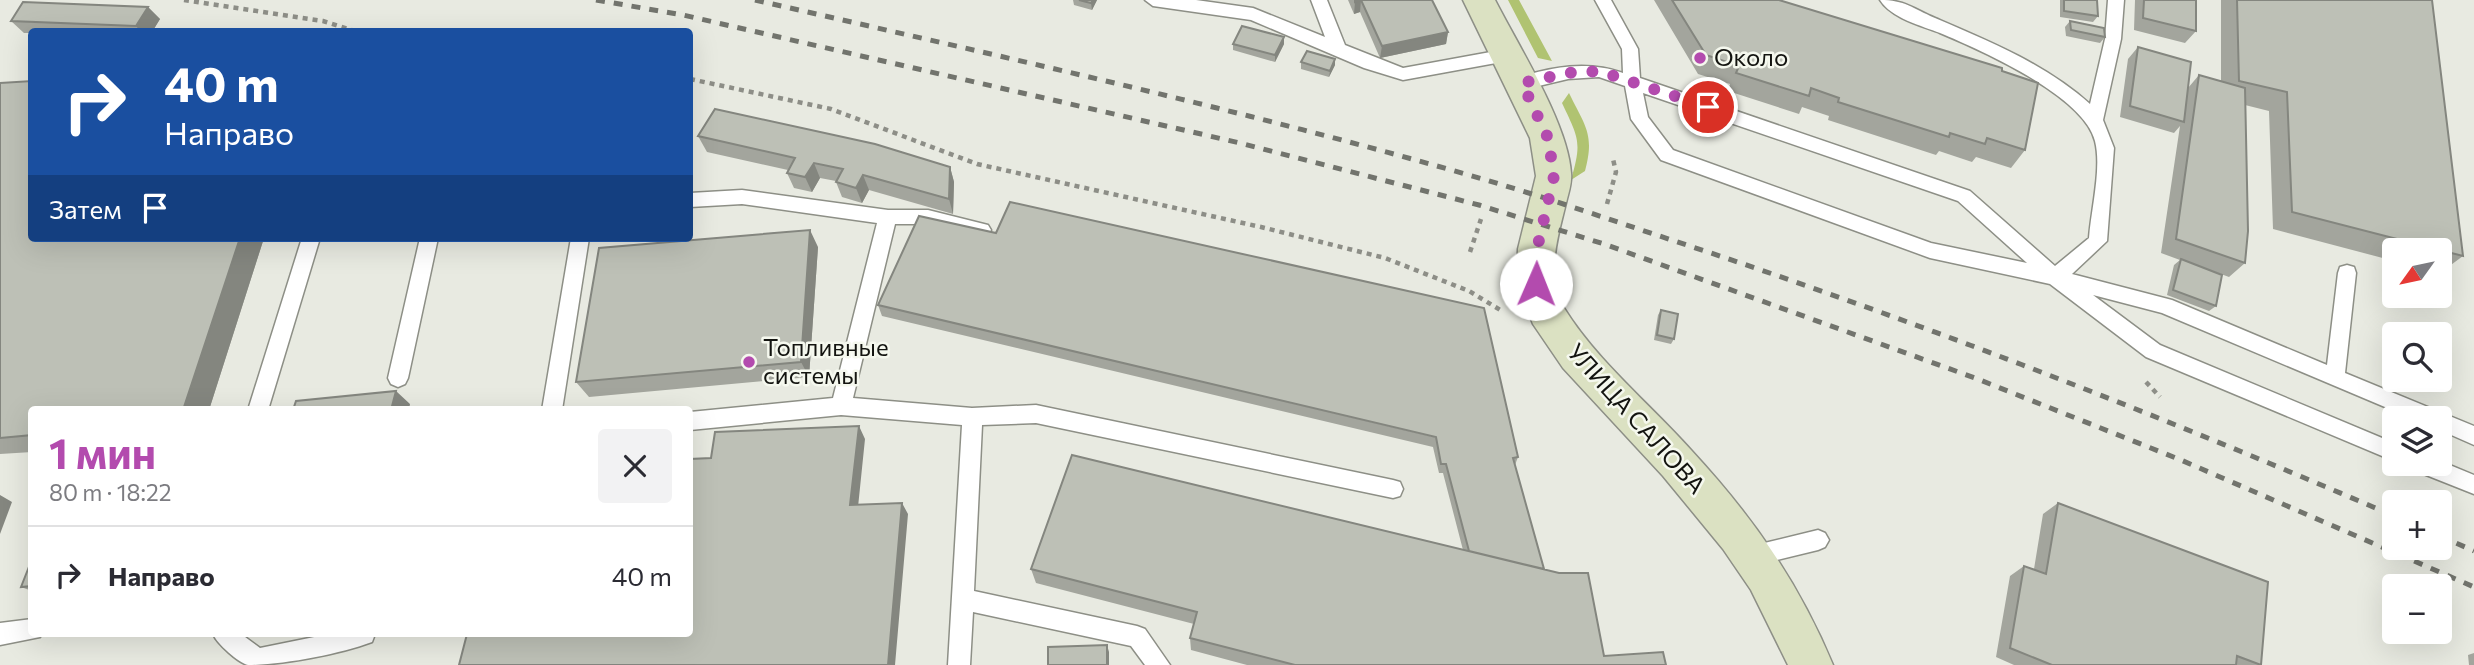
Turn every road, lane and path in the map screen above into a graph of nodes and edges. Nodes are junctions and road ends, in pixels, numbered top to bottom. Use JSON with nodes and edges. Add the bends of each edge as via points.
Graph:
{"nodes":[{"id":1,"x":184,"y":0,"type":"edge"},
{"id":2,"x":1153,"y":0,"type":"edge"},
{"id":3,"x":1319,"y":0,"type":"edge"},
{"id":4,"x":1479,"y":0,"type":"edge"},
{"id":5,"x":1603,"y":0,"type":"edge"},
{"id":6,"x":1888,"y":0,"type":"edge"},
{"id":7,"x":2116,"y":0,"type":"edge"},
{"id":8,"x":345,"y":28,"type":"edge"},
{"id":9,"x":1338,"y":49,"type":"junction"},
{"id":10,"x":1514,"y":69,"type":"junction"},
{"id":11,"x":693,"y":80,"type":"edge"},
{"id":12,"x":1632,"y":81,"type":"junction"},
{"id":13,"x":2095,"y":119,"type":"junction"},
{"id":14,"x":1612,"y":159,"type":"dead end"},
{"id":15,"x":693,"y":200,"type":"edge"},
{"id":16,"x":1607,"y":204,"type":"dead end"},
{"id":17,"x":888,"y":216,"type":"junction"},
{"id":18,"x":1480,"y":219,"type":"dead end"},
{"id":19,"x":982,"y":230,"type":"edge"},
{"id":20,"x":310,"y":242,"type":"edge"},
{"id":21,"x":428,"y":242,"type":"edge"},
{"id":22,"x":579,"y":242,"type":"edge"},
{"id":23,"x":1471,"y":252,"type":"dead end"},
{"id":24,"x":2347,"y":273,"type":"dead end"},
{"id":25,"x":2055,"y":277,"type":"junction"},
{"id":26,"x":1502,"y":312,"type":"dead end"},
{"id":27,"x":2335,"y":377,"type":"junction"},
{"id":28,"x":398,"y":378,"type":"dead end"},
{"id":29,"x":259,"y":406,"type":"edge"},
{"id":30,"x":553,"y":406,"type":"edge"},
{"id":31,"x":841,"y":406,"type":"junction"},
{"id":32,"x":2404,"y":406,"type":"edge"},
{"id":33,"x":972,"y":417,"type":"junction"},
{"id":34,"x":693,"y":421,"type":"edge"},
{"id":35,"x":2452,"y":426,"type":"edge"},
{"id":36,"x":2474,"y":436,"type":"edge"},
{"id":37,"x":2382,"y":447,"type":"edge"},
{"id":38,"x":2452,"y":476,"type":"edge"},
{"id":39,"x":2474,"y":485,"type":"edge"},
{"id":40,"x":1393,"y":489,"type":"dead end"},
{"id":41,"x":1818,"y":540,"type":"dead end"},
{"id":42,"x":1752,"y":556,"type":"junction"},
{"id":43,"x":962,"y":599,"type":"junction"},
{"id":44,"x":28,"y":630,"type":"edge"},
{"id":45,"x":0,"y":634,"type":"edge"},
{"id":46,"x":227,"y":637,"type":"edge"},
{"id":47,"x":356,"y":637,"type":"edge"},
{"id":48,"x":256,"y":662,"type":"edge"},
{"id":49,"x":959,"y":665,"type":"edge"},
{"id":50,"x":1159,"y":665,"type":"edge"},
{"id":51,"x":1811,"y":665,"type":"edge"}],
"edges":[{"from":1,"to":8,"type":"path"},
{"from":2,"to":9,"type":"lane","via":[[1253,14]]},
{"from":3,"to":9,"type":"lane"},
{"from":4,"to":10,"type":"street","name":"УЛИЦА САЛОВА"},
{"from":5,"to":12,"type":"lane","via":[[1630,49]]},
{"from":6,"to":13,"type":"lane","via":[[1907,14],[1979,43],[2060,89]]},
{"from":7,"to":13,"type":"lane","via":[[2113,39]]},
{"from":9,"to":10,"type":"lane","via":[[1404,74]]},
{"from":10,"to":12,"type":"lane","via":[[1599,71]]},
{"from":10,"to":42,"type":"street","name":"УЛИЦА САЛОВА","via":[[1548,138],[1554,176],[1537,249],[1536,284],[1546,313],[1577,356],[1677,463]]},
{"from":11,"to":26,"type":"path","via":[[831,109],[977,164],[1385,258],[1469,291]]},
{"from":12,"to":25,"type":"lane","via":[[1964,196]]},
{"from":12,"to":25,"type":"lane","via":[[1640,119],[1667,155],[1930,250]]},
{"from":13,"to":25,"type":"lane","via":[[2105,142],[2098,241]]},
{"from":14,"to":16,"type":"path","via":[[1616,172]]},
{"from":15,"to":17,"type":"lane","via":[[742,197]]},
{"from":17,"to":19,"type":"lane","via":[[928,217]]},
{"from":17,"to":31,"type":"lane"},
{"from":18,"to":23,"type":"path"},
{"from":20,"to":29,"type":"lane"},
{"from":21,"to":28,"type":"lane"},
{"from":22,"to":30,"type":"lane"},
{"from":24,"to":27,"type":"lane"},
{"from":25,"to":27,"type":"lane","via":[[2165,306]]},
{"from":25,"to":37,"type":"lane","via":[[2153,351]]},
{"from":27,"to":32,"type":"lane"},
{"from":31,"to":33,"type":"lane"},
{"from":31,"to":34,"type":"lane"},
{"from":33,"to":40,"type":"lane","via":[[1036,414]]},
{"from":33,"to":43,"type":"lane"},
{"from":35,"to":36,"type":"lane"},
{"from":38,"to":39,"type":"lane"},
{"from":41,"to":42,"type":"lane"},
{"from":42,"to":51,"type":"street","name":"УЛИЦА САЛОВА"},
{"from":43,"to":49,"type":"lane"},
{"from":43,"to":50,"type":"lane","via":[[1138,637]]},
{"from":44,"to":45,"type":"lane"},
{"from":46,"to":48,"type":"lane"},
{"from":47,"to":48,"type":"lane"}]}
